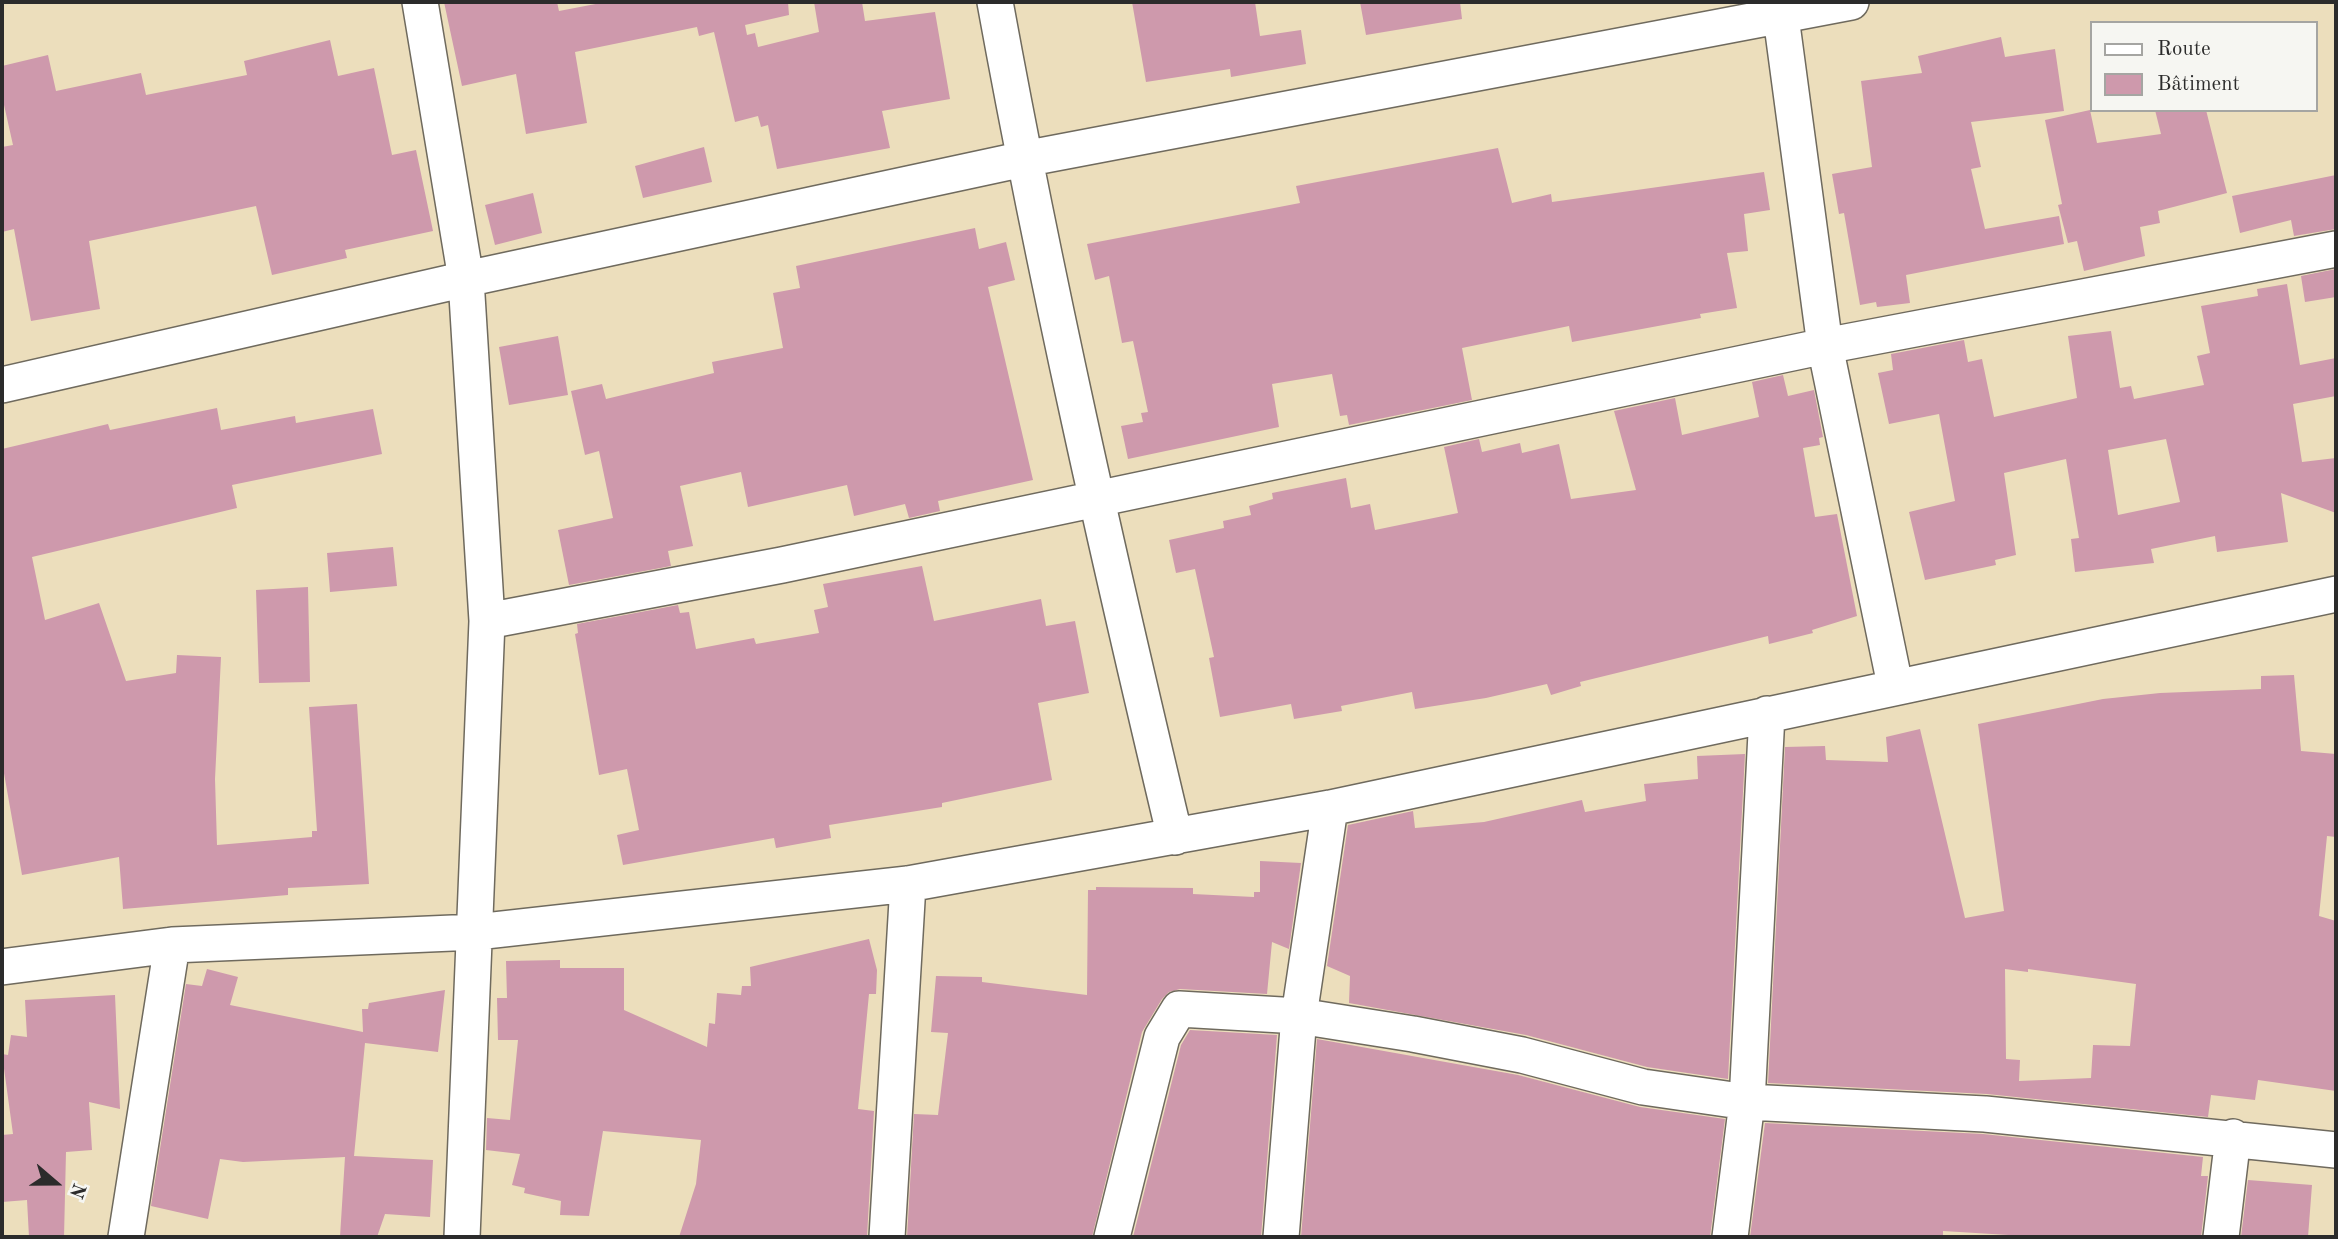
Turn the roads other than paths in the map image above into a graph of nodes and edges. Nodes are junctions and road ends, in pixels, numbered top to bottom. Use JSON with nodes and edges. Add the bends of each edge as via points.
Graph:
{"nodes":[{"id":1,"x":420,"y":2,"type":"edge"},
{"id":2,"x":995,"y":2,"type":"edge"},
{"id":3,"x":1851,"y":2,"type":"edge"},
{"id":4,"x":1781,"y":8,"type":"edge"},
{"id":5,"x":1024,"y":159,"type":"junction"},
{"id":6,"x":2336,"y":249,"type":"edge"},
{"id":7,"x":466,"y":279,"type":"junction"},
{"id":8,"x":1825,"y":346,"type":"junction"},
{"id":9,"x":2,"y":386,"type":"edge"},
{"id":10,"x":1094,"y":498,"type":"junction"},
{"id":11,"x":2336,"y":594,"type":"edge"},
{"id":12,"x":487,"y":621,"type":"junction"},
{"id":13,"x":1895,"y":685,"type":"junction"},
{"id":14,"x":1767,"y":714,"type":"junction"},
{"id":15,"x":1329,"y":808,"type":"junction"},
{"id":16,"x":1175,"y":837,"type":"junction"},
{"id":17,"x":908,"y":884,"type":"junction"},
{"id":18,"x":475,"y":932,"type":"junction"},
{"id":19,"x":172,"y":945,"type":"junction"},
{"id":20,"x":2,"y":967,"type":"edge"},
{"id":21,"x":1299,"y":1016,"type":"junction"},
{"id":22,"x":1746,"y":1102,"type":"junction"},
{"id":23,"x":2233,"y":1137,"type":"junction"},
{"id":24,"x":2336,"y":1150,"type":"edge"},
{"id":25,"x":126,"y":1237,"type":"edge"},
{"id":26,"x":462,"y":1237,"type":"edge"},
{"id":27,"x":887,"y":1237,"type":"edge"},
{"id":28,"x":1112,"y":1237,"type":"edge"},
{"id":29,"x":1281,"y":1237,"type":"edge"},
{"id":30,"x":1730,"y":1237,"type":"edge"},
{"id":31,"x":2221,"y":1237,"type":"edge"}],
"edges":[{"from":1,"to":7,"type":"street"},
{"from":2,"to":5,"type":"street"},
{"from":3,"to":4,"type":"street"},
{"from":4,"to":5,"type":"street"},
{"from":4,"to":8,"type":"street"},
{"from":5,"to":7,"type":"street"},
{"from":5,"to":10,"type":"street"},
{"from":6,"to":8,"type":"street"},
{"from":7,"to":9,"type":"street"},
{"from":7,"to":12,"type":"street"},
{"from":8,"to":10,"type":"street"},
{"from":8,"to":13,"type":"street"},
{"from":10,"to":12,"type":"street","via":[[782,565]]},
{"from":10,"to":16,"type":"street"},
{"from":11,"to":13,"type":"street"},
{"from":12,"to":18,"type":"street"},
{"from":13,"to":14,"type":"street"},
{"from":14,"to":15,"type":"street"},
{"from":14,"to":22,"type":"street"},
{"from":15,"to":16,"type":"street"},
{"from":15,"to":21,"type":"street"},
{"from":16,"to":17,"type":"street"},
{"from":17,"to":18,"type":"street"},
{"from":17,"to":27,"type":"street"},
{"from":18,"to":19,"type":"street"},
{"from":18,"to":26,"type":"street"},
{"from":19,"to":20,"type":"street"},
{"from":19,"to":25,"type":"street"},
{"from":21,"to":22,"type":"street","via":[[1522,1055],[1643,1087]]},
{"from":21,"to":28,"type":"street","via":[[1179,1009],[1162,1037]]},
{"from":21,"to":29,"type":"street"},
{"from":22,"to":23,"type":"street","via":[[1985,1114]]},
{"from":22,"to":30,"type":"street"},
{"from":23,"to":24,"type":"street","via":[[2256,1144]]},
{"from":23,"to":31,"type":"street"}]}
